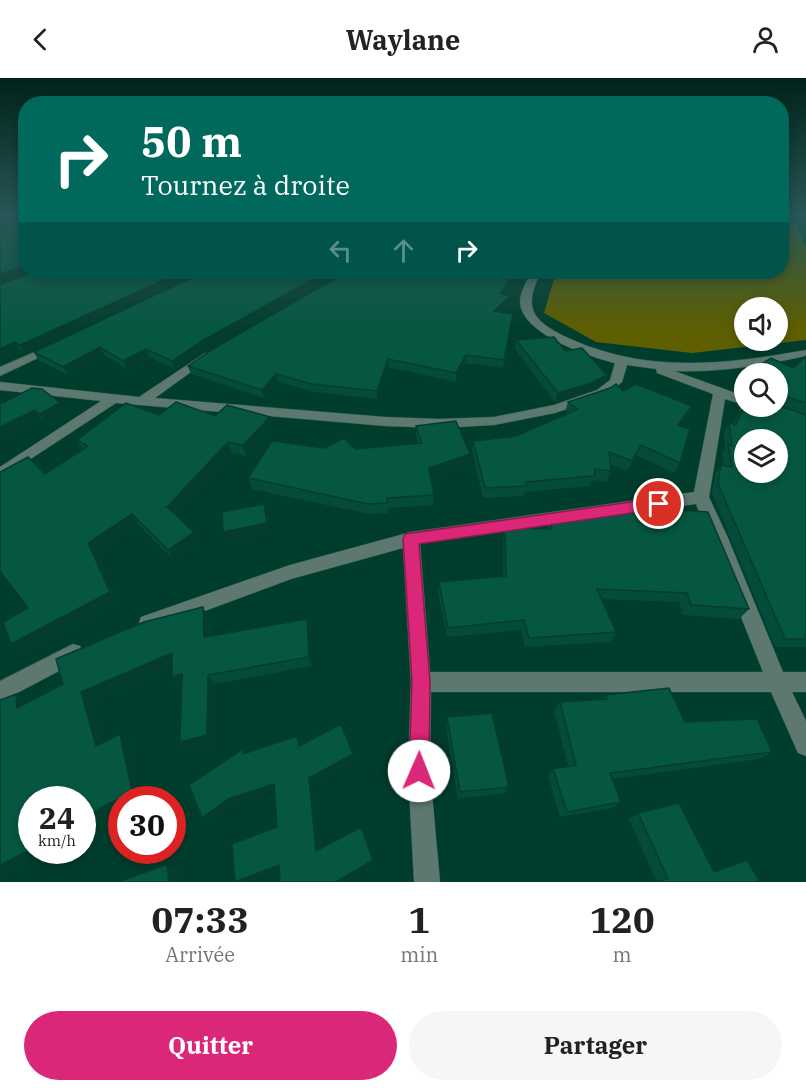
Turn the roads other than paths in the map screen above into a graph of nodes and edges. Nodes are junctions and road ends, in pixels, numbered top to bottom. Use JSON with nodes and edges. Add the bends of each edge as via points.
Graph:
{"nodes":[{"id":1,"x":533,"y":279,"type":"edge"},
{"id":2,"x":63,"y":342,"type":"edge"},
{"id":3,"x":219,"y":347,"type":"edge"},
{"id":4,"x":806,"y":353,"type":"edge"},
{"id":5,"x":621,"y":363,"type":"junction"},
{"id":6,"x":649,"y":366,"type":"junction"},
{"id":7,"x":0,"y":372,"type":"edge"},
{"id":8,"x":0,"y":386,"type":"edge"},
{"id":9,"x":720,"y":393,"type":"junction"},
{"id":10,"x":734,"y":398,"type":"edge"},
{"id":11,"x":112,"y":400,"type":"junction"},
{"id":12,"x":141,"y":402,"type":"junction"},
{"id":13,"x":0,"y":474,"type":"edge"},
{"id":14,"x":701,"y":497,"type":"junction"},
{"id":15,"x":411,"y":539,"type":"junction"},
{"id":16,"x":132,"y":629,"type":"edge"},
{"id":17,"x":87,"y":647,"type":"edge"},
{"id":18,"x":421,"y":682,"type":"junction"},
{"id":19,"x":806,"y":682,"type":"edge"},
{"id":20,"x":777,"y":683,"type":"junction"},
{"id":21,"x":0,"y":692,"type":"edge"},
{"id":22,"x":806,"y":745,"type":"edge"},
{"id":23,"x":427,"y":882,"type":"edge"}],
"edges":[{"from":1,"to":5,"type":"street","via":[[525,300],[534,321],[566,342]]},
{"from":2,"to":7,"type":"street"},
{"from":3,"to":12,"type":"street"},
{"from":4,"to":6,"type":"street","via":[[744,364]]},
{"from":5,"to":6,"type":"street"},
{"from":5,"to":12,"type":"street","via":[[620,375],[611,387],[591,398],[494,421],[348,419]]},
{"from":6,"to":9,"type":"street"},
{"from":8,"to":11,"type":"street"},
{"from":9,"to":10,"type":"street"},
{"from":9,"to":14,"type":"street"},
{"from":11,"to":12,"type":"street"},
{"from":11,"to":13,"type":"street"},
{"from":14,"to":15,"type":"street"},
{"from":14,"to":20,"type":"street"},
{"from":15,"to":16,"type":"street","via":[[290,572]]},
{"from":15,"to":18,"type":"street"},
{"from":17,"to":21,"type":"street"},
{"from":18,"to":20,"type":"street"},
{"from":18,"to":23,"type":"street","via":[[419,771]]},
{"from":19,"to":20,"type":"street"},
{"from":20,"to":22,"type":"street"}]}
